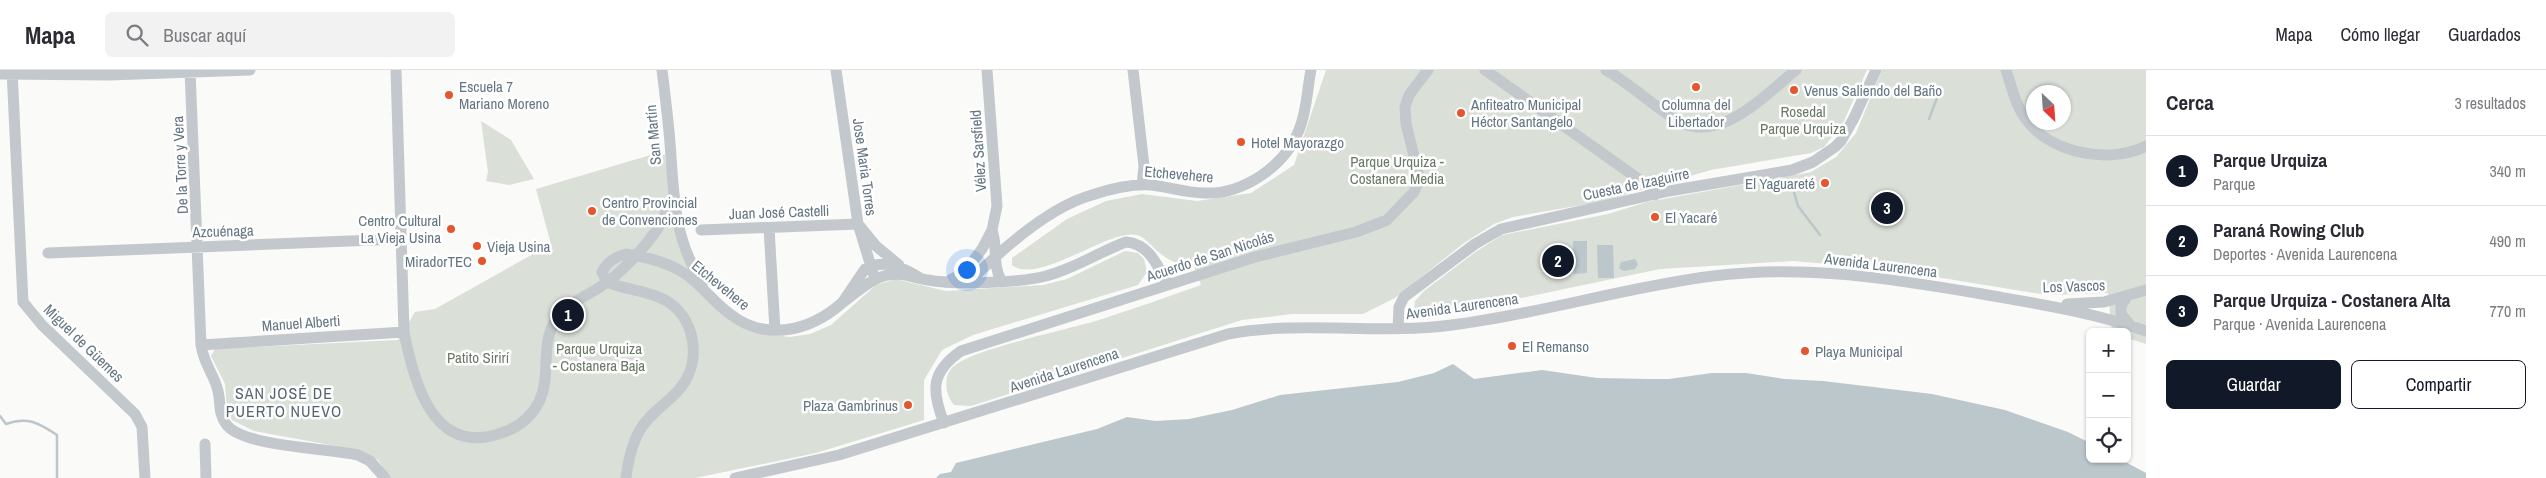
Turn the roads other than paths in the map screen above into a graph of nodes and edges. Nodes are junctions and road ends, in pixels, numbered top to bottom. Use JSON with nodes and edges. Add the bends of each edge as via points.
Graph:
{"nodes":[{"id":1,"x":250,"y":70,"type":"edge"},
{"id":2,"x":396,"y":70,"type":"edge"},
{"id":3,"x":662,"y":70,"type":"edge"},
{"id":4,"x":836,"y":70,"type":"edge"},
{"id":5,"x":987,"y":70,"type":"edge"},
{"id":6,"x":1133,"y":70,"type":"edge"},
{"id":7,"x":1311,"y":70,"type":"edge"},
{"id":8,"x":1428,"y":70,"type":"edge"},
{"id":9,"x":1485,"y":70,"type":"edge"},
{"id":10,"x":1606,"y":70,"type":"edge"},
{"id":11,"x":1796,"y":70,"type":"edge"},
{"id":12,"x":1876,"y":70,"type":"edge"},
{"id":13,"x":2006,"y":70,"type":"edge"},
{"id":14,"x":190,"y":71,"type":"edge"},
{"id":15,"x":8,"y":73,"type":"edge"},
{"id":16,"x":109,"y":73,"type":"edge"},
{"id":17,"x":2146,"y":146,"type":"edge"},
{"id":18,"x":1142,"y":185,"type":"junction"},
{"id":19,"x":1655,"y":195,"type":"junction"},
{"id":20,"x":672,"y":198,"type":"junction"},
{"id":21,"x":858,"y":224,"type":"junction"},
{"id":22,"x":769,"y":228,"type":"junction"},
{"id":23,"x":701,"y":230,"type":"dead end"},
{"id":24,"x":992,"y":230,"type":"junction"},
{"id":25,"x":400,"y":239,"type":"junction"},
{"id":26,"x":199,"y":247,"type":"junction"},
{"id":27,"x":48,"y":253,"type":"dead end"},
{"id":28,"x":997,"y":254,"type":"junction"},
{"id":29,"x":634,"y":255,"type":"junction"},
{"id":30,"x":871,"y":266,"type":"junction"},
{"id":31,"x":904,"y":268,"type":"junction"},
{"id":32,"x":920,"y":278,"type":"junction"},
{"id":33,"x":875,"y":279,"type":"junction"},
{"id":34,"x":1001,"y":280,"type":"junction"},
{"id":35,"x":948,"y":281,"type":"junction"},
{"id":36,"x":607,"y":282,"type":"junction"},
{"id":37,"x":969,"y":282,"type":"junction"},
{"id":38,"x":1168,"y":285,"type":"junction"},
{"id":39,"x":2146,"y":290,"type":"edge"},
{"id":40,"x":709,"y":293,"type":"junction"},
{"id":41,"x":2127,"y":296,"type":"junction"},
{"id":42,"x":2030,"y":302,"type":"junction"},
{"id":43,"x":842,"y":303,"type":"junction"},
{"id":44,"x":2131,"y":326,"type":"junction"},
{"id":45,"x":1398,"y":329,"type":"junction"},
{"id":46,"x":775,"y":330,"type":"junction"},
{"id":47,"x":2146,"y":331,"type":"edge"},
{"id":48,"x":404,"y":332,"type":"junction"},
{"id":49,"x":201,"y":345,"type":"junction"},
{"id":50,"x":944,"y":423,"type":"junction"},
{"id":51,"x":205,"y":444,"type":"dead end"},
{"id":52,"x":145,"y":478,"type":"edge"},
{"id":53,"x":206,"y":478,"type":"edge"},
{"id":54,"x":384,"y":478,"type":"edge"},
{"id":55,"x":626,"y":478,"type":"edge"},
{"id":56,"x":735,"y":478,"type":"edge"}],
"edges":[{"from":1,"to":14,"type":"street"},
{"from":2,"to":25,"type":"street"},
{"from":3,"to":20,"type":"street","name":"San Martín"},
{"from":4,"to":21,"type":"street","name":"Jose Maria Torres"},
{"from":5,"to":24,"type":"street","name":"Vélez Sarsfield","via":[[997,206]]},
{"from":6,"to":18,"type":"street","via":[[1144,166]]},
{"from":7,"to":18,"type":"street","name":"Etchevehere","via":[[1300,130],[1292,146],[1262,175],[1215,194]]},
{"from":8,"to":38,"type":"street","name":"Acuerdo de San Nicolás","via":[[1412,89],[1405,107],[1418,182],[1414,192],[1387,220],[1356,232],[1282,249]]},
{"from":9,"to":19,"type":"street","via":[[1647,186]]},
{"from":10,"to":11,"type":"street","via":[[1678,121],[1704,127],[1737,116]]},
{"from":12,"to":19,"type":"street","name":"Cuesta de Izaguirre","via":[[1841,141],[1813,162],[1792,170]]},
{"from":13,"to":17,"type":"street","via":[[2019,109],[2035,130],[2046,138],[2088,153],[2119,155]]},
{"from":14,"to":16,"type":"street"},
{"from":14,"to":26,"type":"street","name":"De la Torre y Vera"},
{"from":15,"to":16,"type":"street"},
{"from":15,"to":52,"type":"street","name":"Miguel de Güemes","via":[[23,302],[42,325],[135,414],[142,427]]},
{"from":18,"to":28,"type":"street","name":"Etchevehere","via":[[1090,195],[1065,206]]},
{"from":19,"to":45,"type":"street","name":"Cuesta de Izaguirre","via":[[1494,232],[1404,297],[1399,306]]},
{"from":20,"to":29,"type":"street","via":[[656,232]]},
{"from":20,"to":40,"type":"street","name":"San Martín","via":[[687,253]]},
{"from":21,"to":22,"type":"street","name":"Juan José Castelli"},
{"from":21,"to":30,"type":"street","name":"Jose Maria Torres"},
{"from":21,"to":31,"type":"street","via":[[876,246]]},
{"from":22,"to":23,"type":"street","name":"Juan José Castelli"},
{"from":22,"to":46,"type":"street"},
{"from":24,"to":28,"type":"street","name":"Vélez Sarsfield"},
{"from":24,"to":35,"type":"street","name":"Vélez Sarsfield","via":[[965,272]]},
{"from":25,"to":26,"type":"street","name":"Azcuénaga"},
{"from":25,"to":48,"type":"street"},
{"from":26,"to":27,"type":"street","name":"Azcuénaga"},
{"from":26,"to":49,"type":"street","name":"De la Torre y Vera"},
{"from":28,"to":34,"type":"street","name":"Vélez Sarsfield","via":[[996,266]]},
{"from":28,"to":37,"type":"street","name":"Etchevehere"},
{"from":29,"to":36,"type":"street"},
{"from":29,"to":40,"type":"street","name":"Etchevehere","via":[[672,267]]},
{"from":30,"to":31,"type":"street","name":"Etchevehere","via":[[884,264]]},
{"from":30,"to":33,"type":"street","name":"Jose Maria Torres"},
{"from":30,"to":43,"type":"street","name":"Etchevehere","via":[[865,269]]},
{"from":31,"to":32,"type":"street","name":"Etchevehere"},
{"from":32,"to":33,"type":"street","name":"Etchevehere","via":[[899,274]]},
{"from":32,"to":35,"type":"street","name":"Etchevehere"},
{"from":33,"to":43,"type":"street","name":"Etchevehere"},
{"from":34,"to":37,"type":"street"},
{"from":34,"to":38,"type":"street","via":[[1047,276],[1126,242],[1135,243],[1150,253]]},
{"from":35,"to":37,"type":"street"},
{"from":36,"to":48,"type":"street","via":[[568,307],[558,318],[547,344],[544,391],[533,412],[512,430],[489,437],[463,436],[442,424],[434,415],[425,402],[413,371]]},
{"from":36,"to":55,"type":"street","via":[[653,295],[675,306],[685,318],[693,341],[688,375],[683,385],[640,430],[629,458]]},
{"from":38,"to":50,"type":"street","name":"Acuerdo de San Nicolás","via":[[961,351],[940,369],[936,380],[935,393]]},
{"from":39,"to":41,"type":"street","name":"Los Vascos"},
{"from":40,"to":46,"type":"street","name":"Etchevehere","via":[[740,321]]},
{"from":41,"to":42,"type":"street","name":"Los Vascos","via":[[2091,304]]},
{"from":41,"to":44,"type":"street","via":[[2121,306],[2121,314]]},
{"from":42,"to":44,"type":"street","name":"Avenida Laurencena"},
{"from":42,"to":45,"type":"street","name":"Avenida Laurencena","via":[[1862,275],[1747,273],[1679,281],[1453,325]]},
{"from":43,"to":46,"type":"street","name":"Etchevehere","via":[[820,321]]},
{"from":44,"to":47,"type":"street","name":"Avenida Laurencena"},
{"from":45,"to":50,"type":"street","name":"Avenida Laurencena","via":[[1298,327],[1228,334]]},
{"from":48,"to":49,"type":"street","name":"Manuel Alberti"},
{"from":49,"to":54,"type":"street","name":"De la Torre y Vera","via":[[205,365],[218,391],[219,410],[233,431],[255,440],[358,455],[370,461]]},
{"from":50,"to":56,"type":"street","name":"Avenida Laurencena","via":[[816,461]]},
{"from":51,"to":53,"type":"street"}]}
